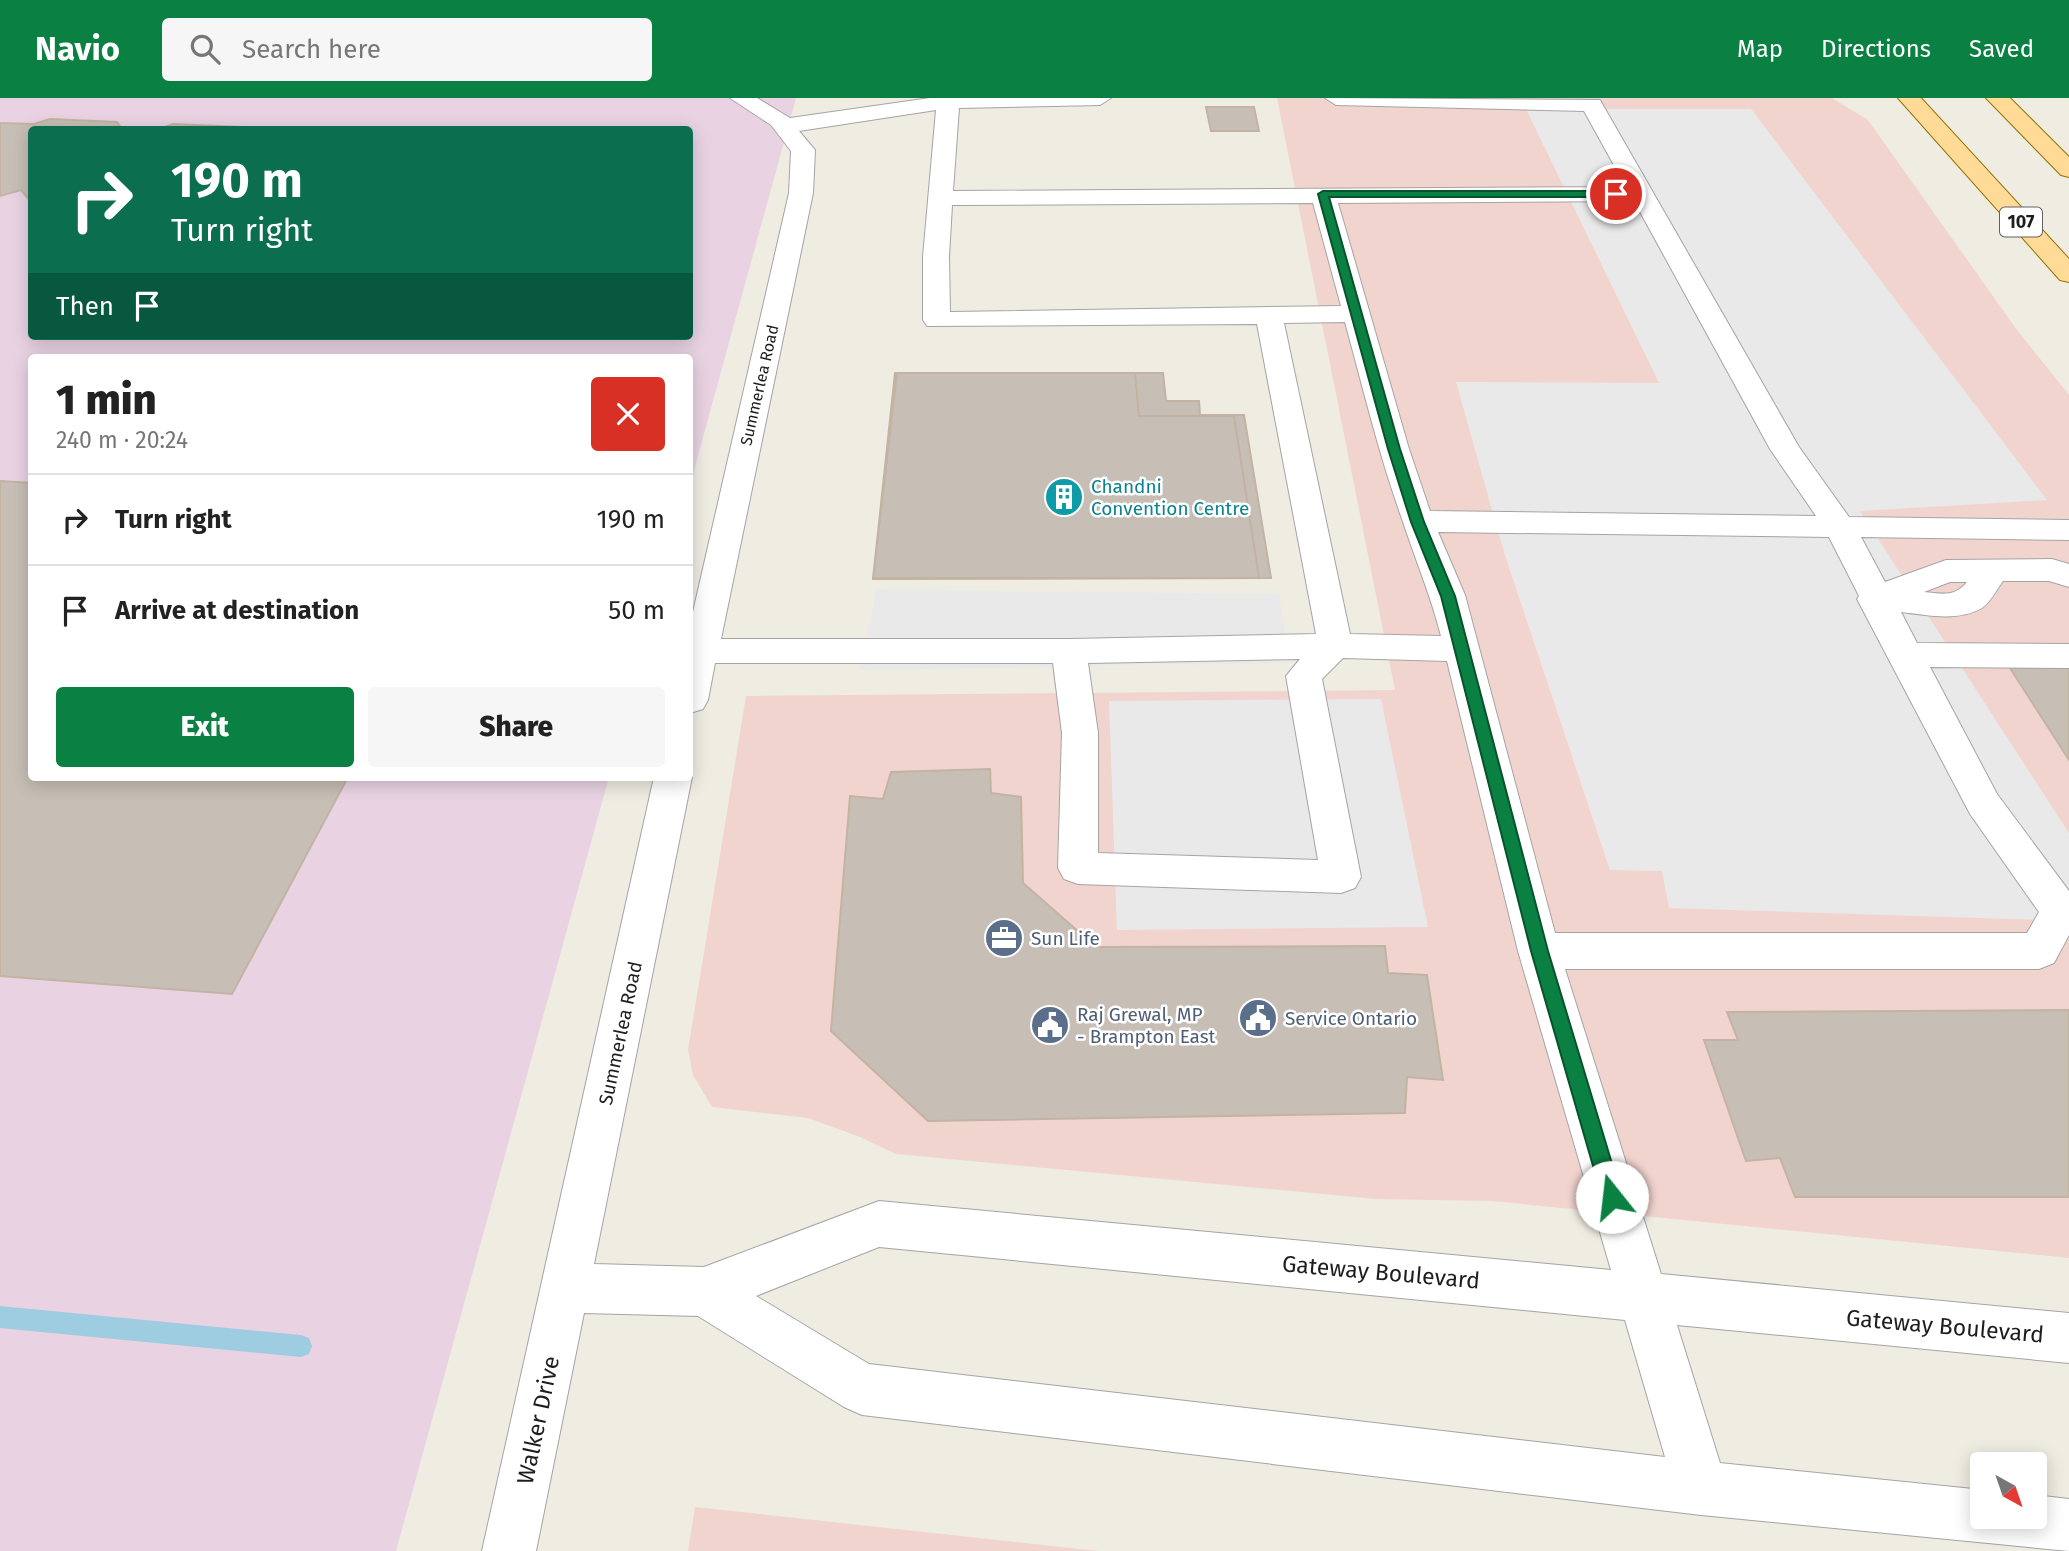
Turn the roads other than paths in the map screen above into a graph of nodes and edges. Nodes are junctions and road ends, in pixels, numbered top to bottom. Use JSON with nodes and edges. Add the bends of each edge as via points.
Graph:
{"nodes":[{"id":1,"x":741,"y":98,"type":"edge"},
{"id":2,"x":1100,"y":98,"type":"edge"},
{"id":3,"x":1336,"y":98,"type":"edge"},
{"id":4,"x":1909,"y":98,"type":"edge"},
{"id":5,"x":1997,"y":98,"type":"edge"},
{"id":6,"x":948,"y":102,"type":"junction"},
{"id":7,"x":784,"y":126,"type":"junction"},
{"id":8,"x":2069,"y":170,"type":"edge"},
{"id":9,"x":1323,"y":194,"type":"junction"},
{"id":10,"x":1643,"y":194,"type":"junction"},
{"id":11,"x":942,"y":198,"type":"junction"},
{"id":12,"x":2069,"y":274,"type":"edge"},
{"id":13,"x":1358,"y":314,"type":"junction"},
{"id":14,"x":1269,"y":316,"type":"junction"},
{"id":15,"x":1418,"y":522,"type":"junction"},
{"id":16,"x":1839,"y":526,"type":"junction"},
{"id":17,"x":2069,"y":530,"type":"edge"},
{"id":18,"x":2069,"y":576,"type":"edge"},
{"id":19,"x":1874,"y":599,"type":"junction"},
{"id":20,"x":1335,"y":646,"type":"junction"},
{"id":21,"x":1462,"y":649,"type":"junction"},
{"id":22,"x":700,"y":650,"type":"junction"},
{"id":23,"x":1069,"y":651,"type":"junction"},
{"id":24,"x":1904,"y":655,"type":"junction"},
{"id":25,"x":2069,"y":656,"type":"edge"},
{"id":26,"x":693,"y":684,"type":"edge"},
{"id":27,"x":672,"y":781,"type":"edge"},
{"id":28,"x":1539,"y":951,"type":"junction"},
{"id":29,"x":567,"y":1288,"type":"junction"},
{"id":30,"x":704,"y":1292,"type":"junction"},
{"id":31,"x":1644,"y":1297,"type":"junction"},
{"id":32,"x":2069,"y":1338,"type":"edge"},
{"id":33,"x":1701,"y":1488,"type":"junction"},
{"id":34,"x":1970,"y":1516,"type":"edge"},
{"id":35,"x":2048,"y":1523,"type":"edge"},
{"id":36,"x":2069,"y":1525,"type":"edge"},
{"id":37,"x":509,"y":1551,"type":"edge"}],
"edges":[{"from":1,"to":7,"type":"street","name":"Summerlea Road"},
{"from":2,"to":6,"type":"street"},
{"from":3,"to":10,"type":"street","via":[[1592,105]]},
{"from":4,"to":12,"type":"main road","number":"107"},
{"from":5,"to":8,"type":"main road"},
{"from":6,"to":7,"type":"street"},
{"from":6,"to":11,"type":"street"},
{"from":7,"to":22,"type":"street","name":"Summerlea Road","via":[[803,150],[801,193]]},
{"from":9,"to":10,"type":"street"},
{"from":9,"to":11,"type":"street"},
{"from":9,"to":13,"type":"street"},
{"from":10,"to":16,"type":"street","via":[[1785,449]]},
{"from":11,"to":14,"type":"street","via":[[936,257],[937,320]]},
{"from":13,"to":14,"type":"street"},
{"from":13,"to":15,"type":"street"},
{"from":14,"to":20,"type":"street"},
{"from":15,"to":16,"type":"street"},
{"from":15,"to":21,"type":"street","via":[[1448,596]]},
{"from":16,"to":17,"type":"street"},
{"from":16,"to":19,"type":"street"},
{"from":18,"to":19,"type":"street","via":[[2052,570],[1993,570],[1972,599],[1951,606]]},
{"from":19,"to":24,"type":"street"},
{"from":20,"to":21,"type":"street"},
{"from":20,"to":23,"type":"street"},
{"from":20,"to":23,"type":"street","via":[[1304,676],[1340,877],[1078,868],[1080,733]]},
{"from":21,"to":28,"type":"street"},
{"from":22,"to":23,"type":"street"},
{"from":22,"to":26,"type":"street","name":"Summerlea Road"},
{"from":24,"to":25,"type":"street"},
{"from":24,"to":28,"type":"street","via":[[1983,804],[2061,911],[2039,951]]},
{"from":27,"to":29,"type":"street","name":"Summerlea Road"},
{"from":28,"to":31,"type":"street"},
{"from":29,"to":30,"type":"street","name":"Gateway Boulevard"},
{"from":29,"to":37,"type":"street","name":"Walker Drive"},
{"from":30,"to":31,"type":"street","name":"Gateway Boulevard","via":[[879,1224]]},
{"from":30,"to":33,"type":"street","name":"Gateway Boulevard","via":[[862,1389]]},
{"from":31,"to":32,"type":"street","name":"Gateway Boulevard"},
{"from":31,"to":33,"type":"street"},
{"from":33,"to":34,"type":"street","name":"Gateway Boulevard"},
{"from":35,"to":36,"type":"street"}]}
